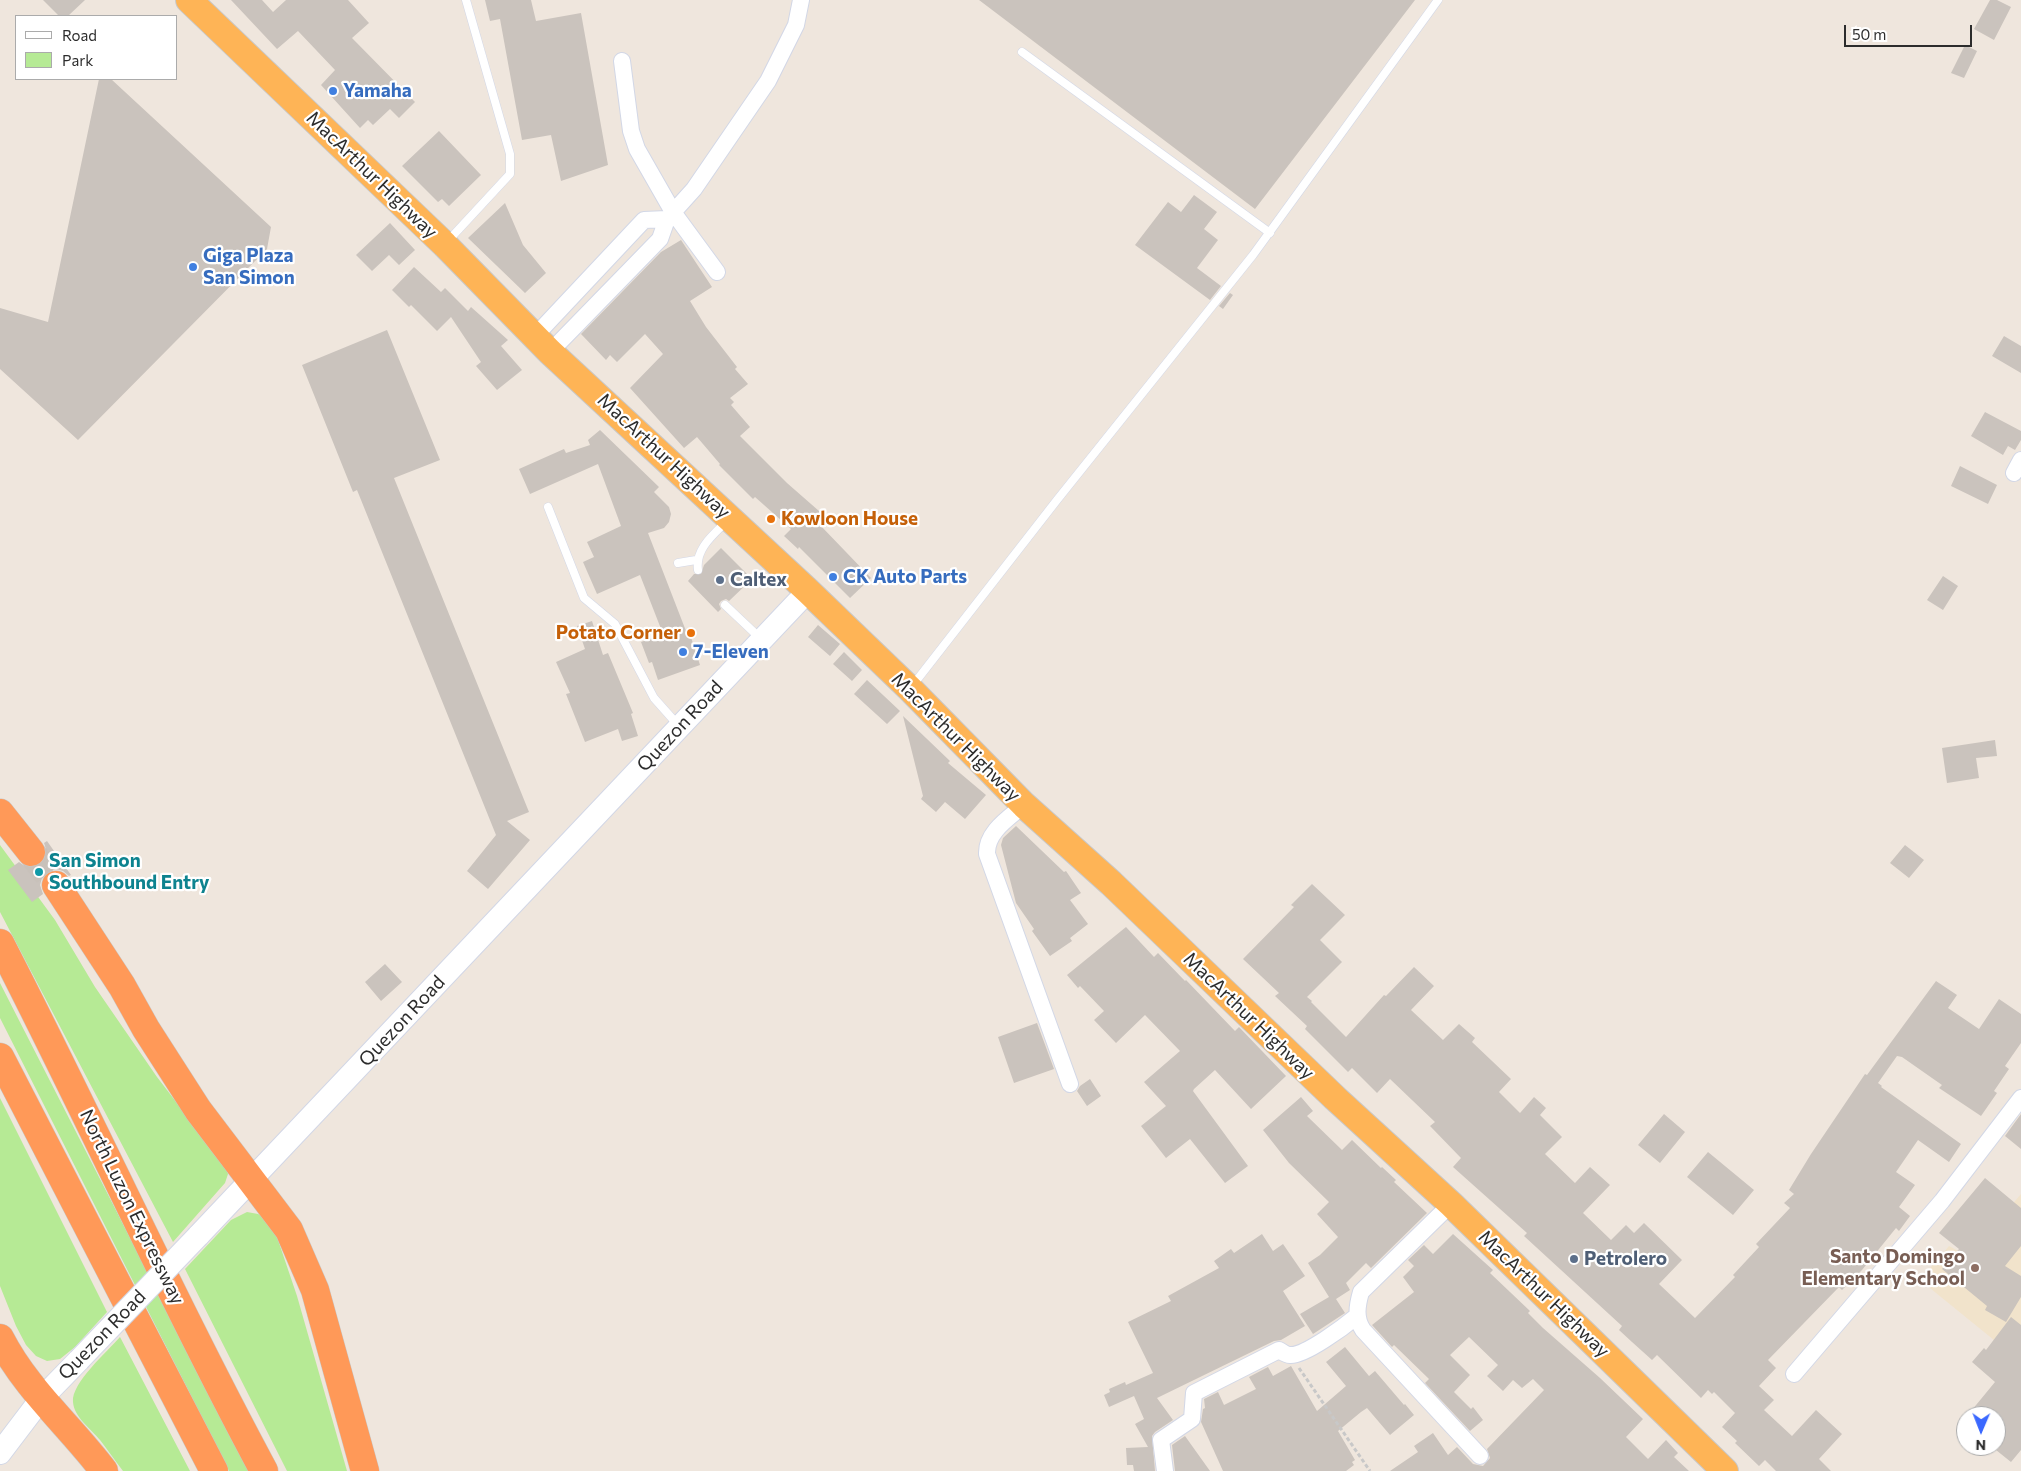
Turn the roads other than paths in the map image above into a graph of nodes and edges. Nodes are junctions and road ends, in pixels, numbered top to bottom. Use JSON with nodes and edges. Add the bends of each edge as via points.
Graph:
{"nodes":[{"id":1,"x":189,"y":0,"type":"edge"},
{"id":2,"x":466,"y":0,"type":"edge"},
{"id":3,"x":802,"y":0,"type":"edge"},
{"id":4,"x":1438,"y":0,"type":"edge"},
{"id":5,"x":1022,"y":52,"type":"dead end"},
{"id":6,"x":622,"y":61,"type":"dead end"},
{"id":7,"x":670,"y":216,"type":"junction"},
{"id":8,"x":1270,"y":232,"type":"junction"},
{"id":9,"x":444,"y":245,"type":"junction"},
{"id":10,"x":613,"y":253,"type":"junction"},
{"id":11,"x":629,"y":270,"type":"junction"},
{"id":12,"x":717,"y":272,"type":"dead end"},
{"id":13,"x":584,"y":283,"type":"junction"},
{"id":14,"x":602,"y":298,"type":"junction"},
{"id":15,"x":542,"y":344,"type":"junction"},
{"id":16,"x":548,"y":507,"type":"dead end"},
{"id":17,"x":730,"y":517,"type":"junction"},
{"id":18,"x":696,"y":560,"type":"junction"},
{"id":19,"x":678,"y":563,"type":"dead end"},
{"id":20,"x":698,"y":570,"type":"dead end"},
{"id":21,"x":808,"y":591,"type":"junction"},
{"id":22,"x":725,"y":605,"type":"dead end"},
{"id":23,"x":762,"y":640,"type":"junction"},
{"id":24,"x":910,"y":689,"type":"junction"},
{"id":25,"x":680,"y":727,"type":"junction"},
{"id":26,"x":1024,"y":805,"type":"junction"},
{"id":27,"x":0,"y":813,"type":"edge"},
{"id":28,"x":31,"y":852,"type":"tunnel mouth"},
{"id":29,"x":56,"y":885,"type":"tunnel mouth"},
{"id":30,"x":0,"y":943,"type":"edge"},
{"id":31,"x":0,"y":1057,"type":"edge"},
{"id":32,"x":1070,"y":1084,"type":"dead end"},
{"id":33,"x":2021,"y":1098,"type":"edge"},
{"id":34,"x":252,"y":1181,"type":"junction"},
{"id":35,"x":1451,"y":1204,"type":"junction"},
{"id":36,"x":1357,"y":1316,"type":"junction"},
{"id":37,"x":0,"y":1338,"type":"edge"},
{"id":38,"x":1794,"y":1374,"type":"dead end"},
{"id":39,"x":40,"y":1399,"type":"junction"},
{"id":40,"x":0,"y":1453,"type":"edge"},
{"id":41,"x":1480,"y":1456,"type":"dead end"},
{"id":42,"x":104,"y":1471,"type":"edge"},
{"id":43,"x":214,"y":1471,"type":"edge"},
{"id":44,"x":264,"y":1471,"type":"edge"},
{"id":45,"x":365,"y":1471,"type":"edge"},
{"id":46,"x":1165,"y":1471,"type":"edge"},
{"id":47,"x":1725,"y":1471,"type":"edge"}],
"edges":[{"from":1,"to":9,"type":"highway","name":"MacArthur Highway"},
{"from":2,"to":9,"type":"lane","via":[[510,154],[510,174]]},
{"from":3,"to":7,"type":"street","via":[[796,25],[768,81],[694,189]]},
{"from":4,"to":8,"type":"lane"},
{"from":5,"to":8,"type":"lane"},
{"from":6,"to":7,"type":"street","via":[[631,131]]},
{"from":7,"to":10,"type":"street","via":[[644,220]]},
{"from":7,"to":11,"type":"street","via":[[660,238]]},
{"from":7,"to":12,"type":"street"},
{"from":8,"to":24,"type":"lane"},
{"from":9,"to":15,"type":"highway","name":"MacArthur Highway"},
{"from":10,"to":11,"type":"street"},
{"from":10,"to":13,"type":"street"},
{"from":11,"to":14,"type":"street"},
{"from":13,"to":14,"type":"street"},
{"from":13,"to":15,"type":"street"},
{"from":14,"to":15,"type":"street"},
{"from":15,"to":17,"type":"highway","name":"MacArthur Highway"},
{"from":16,"to":25,"type":"lane","via":[[584,598],[615,624],[654,698]]},
{"from":17,"to":18,"type":"lane","via":[[705,544]]},
{"from":17,"to":21,"type":"highway","name":"MacArthur Highway"},
{"from":18,"to":19,"type":"lane"},
{"from":18,"to":20,"type":"lane"},
{"from":21,"to":23,"type":"main road","name":"Quezon Road"},
{"from":21,"to":24,"type":"highway","name":"MacArthur Highway"},
{"from":22,"to":23,"type":"lane"},
{"from":23,"to":25,"type":"main road","name":"Quezon Road"},
{"from":24,"to":26,"type":"highway","name":"MacArthur Highway"},
{"from":25,"to":34,"type":"main road","name":"Quezon Road"},
{"from":26,"to":32,"type":"street","via":[[995,831],[987,854]]},
{"from":26,"to":35,"type":"highway","name":"MacArthur Highway"},
{"from":27,"to":28,"type":"highway"},
{"from":29,"to":34,"type":"highway","via":[[198,1110]]},
{"from":30,"to":44,"type":"highway","name":"North Luzon Expressway","via":[[57,1053],[224,1398]]},
{"from":31,"to":43,"type":"highway"},
{"from":33,"to":38,"type":"street","via":[[1942,1201]]},
{"from":34,"to":39,"type":"main road","name":"Quezon Road","bridge":true},
{"from":34,"to":45,"type":"highway","via":[[289,1230],[315,1290]]},
{"from":35,"to":36,"type":"street","via":[[1361,1292]]},
{"from":35,"to":47,"type":"highway","name":"MacArthur Highway"},
{"from":36,"to":41,"type":"street","via":[[1363,1330]]},
{"from":36,"to":46,"type":"street","via":[[1303,1352],[1290,1355],[1279,1350],[1194,1393],[1192,1419],[1161,1440]]},
{"from":37,"to":39,"type":"highway","via":[[10,1358]]},
{"from":39,"to":40,"type":"main road","name":"Quezon Road"},
{"from":39,"to":42,"type":"highway"}]}
